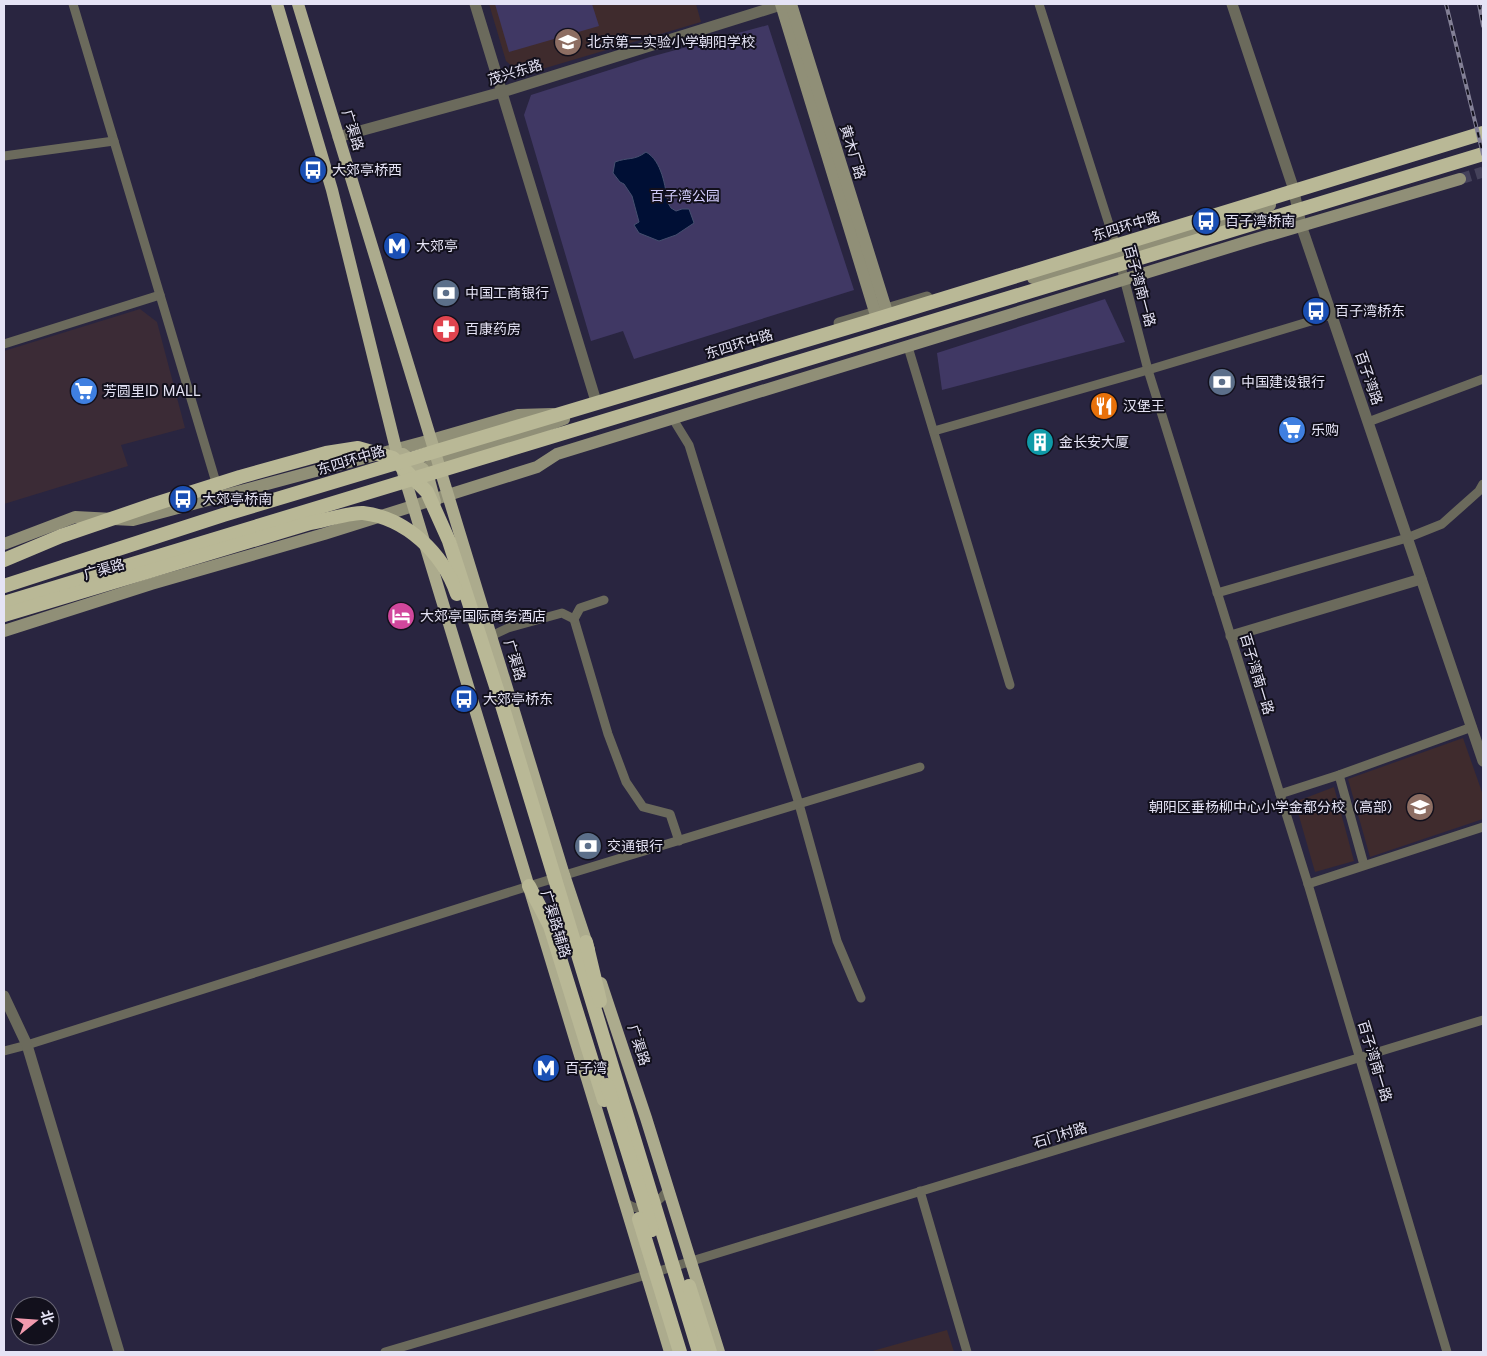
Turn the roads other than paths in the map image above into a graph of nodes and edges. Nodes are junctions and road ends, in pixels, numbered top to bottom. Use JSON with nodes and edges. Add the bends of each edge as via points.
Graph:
{"nodes":[{"id":1,"x":74,"y":4,"type":"edge"},
{"id":2,"x":277,"y":4,"type":"edge"},
{"id":3,"x":298,"y":4,"type":"edge"},
{"id":4,"x":475,"y":4,"type":"edge"},
{"id":5,"x":782,"y":4,"type":"edge"},
{"id":6,"x":791,"y":4,"type":"edge"},
{"id":7,"x":1039,"y":4,"type":"edge"},
{"id":8,"x":1232,"y":4,"type":"edge"},
{"id":9,"x":502,"y":92,"type":"junction"},
{"id":10,"x":1483,"y":133,"type":"edge"},
{"id":11,"x":338,"y":137,"type":"junction"},
{"id":12,"x":114,"y":140,"type":"junction"},
{"id":13,"x":1483,"y":154,"type":"edge"},
{"id":14,"x":4,"y":156,"type":"edge"},
{"id":15,"x":1460,"y":179,"type":"tunnel mouth"},
{"id":16,"x":1294,"y":191,"type":"junction"},
{"id":17,"x":1300,"y":220,"type":"junction"},
{"id":18,"x":1115,"y":247,"type":"junction"},
{"id":19,"x":1123,"y":274,"type":"junction"},
{"id":20,"x":160,"y":295,"type":"junction"},
{"id":21,"x":881,"y":310,"type":"junction"},
{"id":22,"x":1331,"y":314,"type":"junction"},
{"id":23,"x":4,"y":344,"type":"edge"},
{"id":24,"x":908,"y":347,"type":"junction"},
{"id":25,"x":1148,"y":370,"type":"junction"},
{"id":26,"x":1483,"y":379,"type":"edge"},
{"id":27,"x":595,"y":398,"type":"junction"},
{"id":28,"x":544,"y":414,"type":"junction"},
{"id":29,"x":573,"y":415,"type":"junction"},
{"id":30,"x":673,"y":418,"type":"junction"},
{"id":31,"x":1368,"y":422,"type":"junction"},
{"id":32,"x":934,"y":431,"type":"junction"},
{"id":33,"x":579,"y":433,"type":"junction"},
{"id":34,"x":431,"y":440,"type":"junction"},
{"id":35,"x":509,"y":447,"type":"junction"},
{"id":36,"x":396,"y":449,"type":"junction"},
{"id":37,"x":557,"y":454,"type":"junction"},
{"id":38,"x":440,"y":468,"type":"junction"},
{"id":39,"x":425,"y":473,"type":"junction"},
{"id":40,"x":405,"y":478,"type":"junction"},
{"id":41,"x":1483,"y":484,"type":"edge"},
{"id":42,"x":448,"y":495,"type":"junction"},
{"id":43,"x":220,"y":496,"type":"junction"},
{"id":44,"x":434,"y":499,"type":"junction"},
{"id":45,"x":414,"y":505,"type":"junction"},
{"id":46,"x":1407,"y":538,"type":"junction"},
{"id":47,"x":4,"y":544,"type":"edge"},
{"id":48,"x":450,"y":550,"type":"junction"},
{"id":49,"x":4,"y":560,"type":"edge"},
{"id":50,"x":1421,"y":579,"type":"junction"},
{"id":51,"x":475,"y":582,"type":"junction"},
{"id":52,"x":4,"y":586,"type":"edge"},
{"id":53,"x":1217,"y":593,"type":"junction"},
{"id":54,"x":604,"y":600,"type":"dead end"},
{"id":55,"x":4,"y":603,"type":"edge"},
{"id":56,"x":4,"y":615,"type":"edge"},
{"id":57,"x":574,"y":619,"type":"junction"},
{"id":58,"x":4,"y":631,"type":"edge"},
{"id":59,"x":491,"y":636,"type":"joint"},
{"id":60,"x":1231,"y":636,"type":"junction"},
{"id":61,"x":1010,"y":686,"type":"dead end"},
{"id":62,"x":1472,"y":727,"type":"junction"},
{"id":63,"x":1483,"y":761,"type":"edge"},
{"id":64,"x":920,"y":767,"type":"dead end"},
{"id":65,"x":1339,"y":775,"type":"junction"},
{"id":66,"x":1280,"y":794,"type":"junction"},
{"id":67,"x":799,"y":804,"type":"junction"},
{"id":68,"x":1483,"y":827,"type":"edge"},
{"id":69,"x":679,"y":841,"type":"junction"},
{"id":70,"x":1364,"y":866,"type":"junction"},
{"id":71,"x":564,"y":875,"type":"junction"},
{"id":72,"x":1308,"y":884,"type":"junction"},
{"id":73,"x":528,"y":886,"type":"junction"},
{"id":74,"x":586,"y":942,"type":"junction"},
{"id":75,"x":4,"y":996,"type":"edge"},
{"id":76,"x":861,"y":998,"type":"dead end"},
{"id":77,"x":1483,"y":1020,"type":"edge"},
{"id":78,"x":27,"y":1045,"type":"junction"},
{"id":79,"x":4,"y":1051,"type":"edge"},
{"id":80,"x":1360,"y":1058,"type":"junction"},
{"id":81,"x":668,"y":1190,"type":"junction"},
{"id":82,"x":920,"y":1192,"type":"junction"},
{"id":83,"x":623,"y":1201,"type":"junction"},
{"id":84,"x":690,"y":1261,"type":"junction"},
{"id":85,"x":646,"y":1275,"type":"junction"},
{"id":86,"x":712,"y":1332,"type":"junction"},
{"id":87,"x":672,"y":1350,"type":"edge"},
{"id":88,"x":119,"y":1352,"type":"edge"},
{"id":89,"x":384,"y":1352,"type":"edge"},
{"id":90,"x":690,"y":1352,"type":"edge"},
{"id":91,"x":699,"y":1352,"type":"edge"},
{"id":92,"x":710,"y":1352,"type":"edge"},
{"id":93,"x":719,"y":1352,"type":"edge"},
{"id":94,"x":967,"y":1352,"type":"edge"},
{"id":95,"x":1447,"y":1352,"type":"edge"}],
"edges":[{"from":1,"to":12,"type":"street"},
{"from":2,"to":36,"type":"main road","via":[[332,190]]},
{"from":3,"to":11,"type":"main road","name":"广渠路"},
{"from":4,"to":9,"type":"street"},
{"from":5,"to":9,"type":"street","name":"茂兴东路"},
{"from":5,"to":21,"type":"main road"},
{"from":6,"to":21,"type":"main road","name":"黄木厂路"},
{"from":7,"to":18,"type":"street","name":"百子湾南一路"},
{"from":8,"to":16,"type":"street","name":"百子湾路"},
{"from":9,"to":11,"type":"street","name":"茂兴东路"},
{"from":9,"to":27,"type":"street"},
{"from":10,"to":52,"type":"highway","name":"东四环中路","via":[[223,516]]},
{"from":11,"to":34,"type":"main road","name":"广渠路"},
{"from":12,"to":14,"type":"street"},
{"from":12,"to":20,"type":"street"},
{"from":13,"to":55,"type":"highway"},
{"from":15,"to":17,"type":"main road","name":"东四环中路"},
{"from":16,"to":17,"type":"street","name":"百子湾路"},
{"from":16,"to":17,"type":"main road","name":"东四环中路","via":[[1450,150]]},
{"from":16,"to":18,"type":"main road","name":"东四环中路","via":[[1208,227]]},
{"from":17,"to":19,"type":"main road","name":"东四环中路"},
{"from":17,"to":22,"type":"street","name":"百子湾路"},
{"from":18,"to":19,"type":"street","name":"百子湾南一路"},
{"from":18,"to":21,"type":"street","name":"东四环中路"},
{"from":18,"to":29,"type":"main road","name":"东四环中路"},
{"from":19,"to":24,"type":"main road","name":"东四环中路"},
{"from":19,"to":25,"type":"street","name":"百子湾南一路"},
{"from":19,"to":33,"type":"main road","name":"东四环中路"},
{"from":20,"to":23,"type":"street"},
{"from":20,"to":43,"type":"street"},
{"from":21,"to":27,"type":"street","name":"东四环中路"},
{"from":22,"to":25,"type":"street"},
{"from":22,"to":31,"type":"street","name":"百子湾路"},
{"from":24,"to":30,"type":"main road","name":"东四环中路"},
{"from":24,"to":32,"type":"street"},
{"from":25,"to":32,"type":"street"},
{"from":25,"to":53,"type":"street","name":"百子湾南一路"},
{"from":26,"to":31,"type":"street"},
{"from":27,"to":28,"type":"street","name":"东四环中路"},
{"from":28,"to":29,"type":"main road"},
{"from":28,"to":34,"type":"main road","name":"东四环中路","via":[[518,415]]},
{"from":29,"to":35,"type":"main road","name":"东四环中路"},
{"from":30,"to":37,"type":"main road","name":"东四环中路"},
{"from":30,"to":67,"type":"street","via":[[689,445]]},
{"from":31,"to":46,"type":"street","name":"百子湾路"},
{"from":32,"to":61,"type":"street"},
{"from":33,"to":35,"type":"main road","name":"东四环中路"},
{"from":33,"to":37,"type":"main road"},
{"from":34,"to":36,"type":"main road","name":"东四环中路"},
{"from":34,"to":38,"type":"main road","name":"广渠路"},
{"from":35,"to":38,"type":"main road","name":"东四环中路"},
{"from":36,"to":39,"type":"main road"},
{"from":36,"to":40,"type":"main road"},
{"from":36,"to":43,"type":"main road","name":"东四环中路"},
{"from":37,"to":42,"type":"main road","name":"东四环中路","via":[[537,467]]},
{"from":38,"to":39,"type":"main road","name":"东四环中路"},
{"from":38,"to":42,"type":"main road","name":"广渠路"},
{"from":39,"to":40,"type":"main road","name":"东四环中路"},
{"from":39,"to":44,"type":"main road"},
{"from":40,"to":45,"type":"main road"},
{"from":41,"to":46,"type":"street","via":[[1442,524]]},
{"from":42,"to":44,"type":"main road","name":"东四环中路"},
{"from":42,"to":51,"type":"main road","name":"广渠路"},
{"from":43,"to":47,"type":"main road","name":"东四环中路","via":[[133,520],[75,517]]},
{"from":44,"to":45,"type":"main road","name":"东四环中路"},
{"from":44,"to":48,"type":"main road"},
{"from":45,"to":58,"type":"main road","name":"东四环中路"},
{"from":45,"to":73,"type":"main road","name":"广渠路辅路"},
{"from":46,"to":50,"type":"street","name":"百子湾路"},
{"from":46,"to":53,"type":"street"},
{"from":48,"to":51,"type":"main road","via":[[462,572]]},
{"from":48,"to":59,"type":"main road","via":[[473,620],[480,632]]},
{"from":49,"to":91,"type":"highway","name":"广渠路","via":[[61,536],[152,505],[326,453],[358,448],[393,458],[428,492],[449,541],[496,687]]},
{"from":50,"to":60,"type":"street"},
{"from":50,"to":62,"type":"street","name":"百子湾路"},
{"from":51,"to":71,"type":"main road","name":"广渠路"},
{"from":53,"to":60,"type":"street","name":"百子湾南一路"},
{"from":54,"to":57,"type":"street","via":[[580,608]]},
{"from":56,"to":90,"type":"highway","name":"广渠路","via":[[310,523],[361,513],[394,522],[414,534],[440,560],[452,579],[474,644]]},
{"from":57,"to":59,"type":"street","via":[[562,613]]},
{"from":57,"to":69,"type":"street","via":[[608,734],[626,782],[644,807],[670,814]]},
{"from":60,"to":66,"type":"street","name":"百子湾南一路"},
{"from":62,"to":63,"type":"street","name":"百子湾路"},
{"from":62,"to":65,"type":"street"},
{"from":64,"to":67,"type":"street"},
{"from":65,"to":66,"type":"street"},
{"from":65,"to":70,"type":"street"},
{"from":66,"to":72,"type":"street","name":"百子湾南一路"},
{"from":67,"to":69,"type":"street"},
{"from":67,"to":76,"type":"street","via":[[837,941]]},
{"from":68,"to":70,"type":"street"},
{"from":69,"to":71,"type":"street"},
{"from":70,"to":72,"type":"street"},
{"from":71,"to":73,"type":"street"},
{"from":71,"to":74,"type":"main road","name":"广渠路"},
{"from":72,"to":80,"type":"street","name":"百子湾南一路"},
{"from":73,"to":78,"type":"street"},
{"from":73,"to":83,"type":"main road","name":"广渠路辅路"},
{"from":73,"to":87,"type":"highway","via":[[550,926],[573,998]]},
{"from":74,"to":81,"type":"main road","name":"广渠路"},
{"from":74,"to":92,"type":"highway","via":[[602,1009]]},
{"from":75,"to":78,"type":"street"},
{"from":77,"to":80,"type":"street","name":"石门村路"},
{"from":78,"to":79,"type":"street"},
{"from":78,"to":88,"type":"street"},
{"from":80,"to":82,"type":"street","name":"石门村路"},
{"from":80,"to":95,"type":"street","name":"百子湾南一路"},
{"from":81,"to":83,"type":"street","via":[[658,1203],[641,1209]]},
{"from":81,"to":84,"type":"main road","name":"广渠路"},
{"from":82,"to":84,"type":"street","name":"石门村路"},
{"from":82,"to":94,"type":"street"},
{"from":83,"to":85,"type":"main road","name":"广渠路辅路"},
{"from":84,"to":85,"type":"street","name":"石门村路"},
{"from":84,"to":86,"type":"main road","name":"广渠路"},
{"from":85,"to":87,"type":"main road","name":"广渠路辅路"},
{"from":85,"to":89,"type":"street","name":"石门村路"},
{"from":86,"to":87,"type":"street","via":[[684,1322],[676,1328]]},
{"from":86,"to":93,"type":"main road","name":"广渠路"}]}
